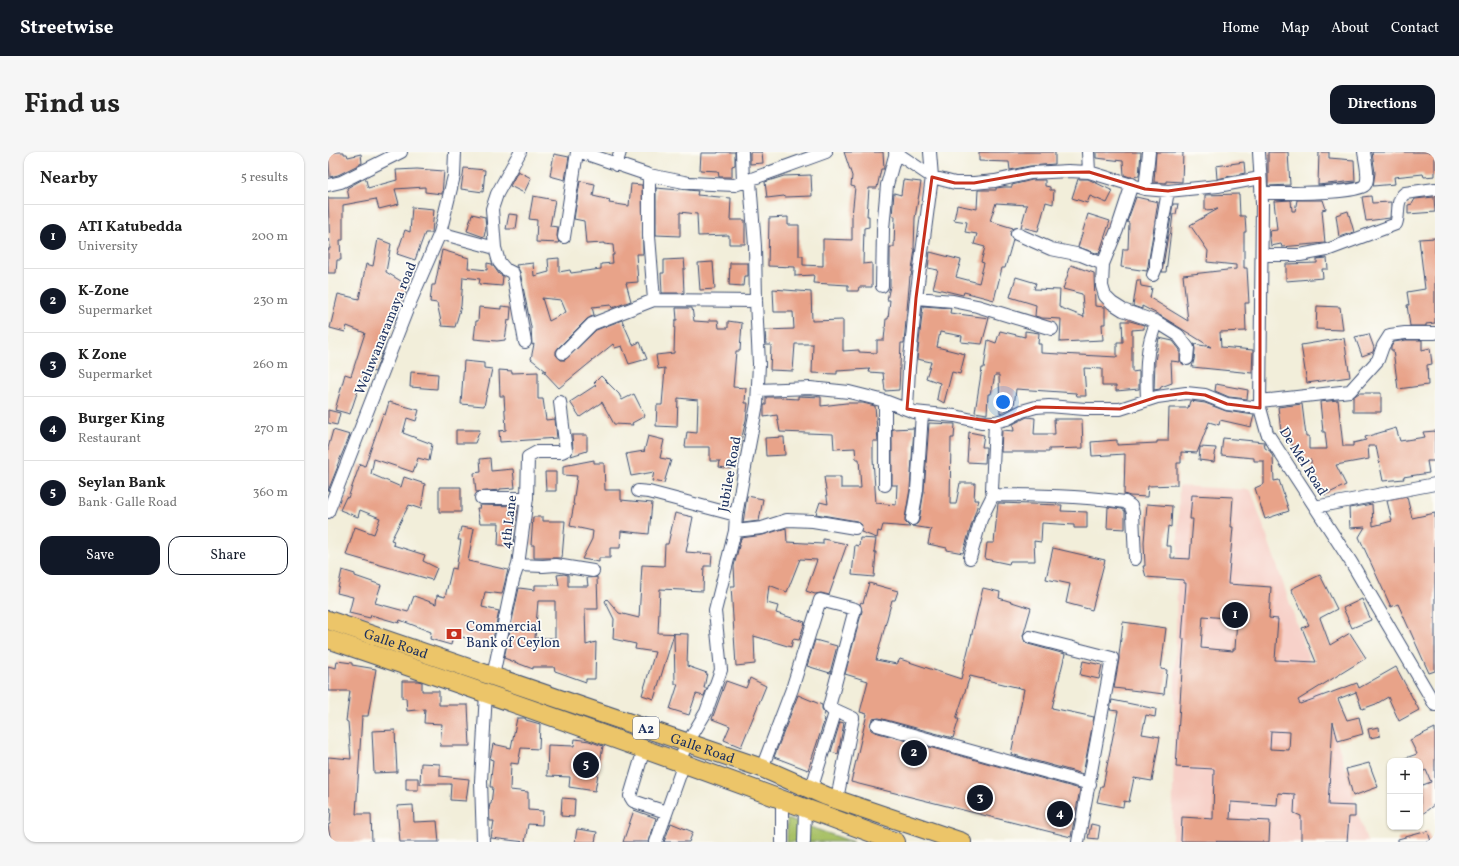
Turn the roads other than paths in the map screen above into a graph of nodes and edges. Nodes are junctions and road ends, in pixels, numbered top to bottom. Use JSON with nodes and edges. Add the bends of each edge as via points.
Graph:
{"nodes":[{"id":1,"x":401,"y":152,"type":"edge"},
{"id":2,"x":455,"y":152,"type":"edge"},
{"id":3,"x":520,"y":152,"type":"edge"},
{"id":4,"x":577,"y":152,"type":"edge"},
{"id":5,"x":581,"y":152,"type":"edge"},
{"id":6,"x":620,"y":152,"type":"edge"},
{"id":7,"x":742,"y":152,"type":"edge"},
{"id":8,"x":826,"y":152,"type":"edge"},
{"id":9,"x":895,"y":152,"type":"edge"},
{"id":10,"x":930,"y":152,"type":"edge"},
{"id":11,"x":1088,"y":152,"type":"edge"},
{"id":12,"x":1149,"y":152,"type":"edge"},
{"id":13,"x":1259,"y":152,"type":"edge"},
{"id":14,"x":1364,"y":152,"type":"edge"},
{"id":15,"x":616,"y":165,"type":"junction"},
{"id":16,"x":1089,"y":172,"type":"junction"},
{"id":17,"x":649,"y":175,"type":"junction"},
{"id":18,"x":932,"y":177,"type":"junction"},
{"id":19,"x":1260,"y":178,"type":"junction"},
{"id":20,"x":746,"y":182,"type":"junction"},
{"id":21,"x":1132,"y":184,"type":"junction"},
{"id":22,"x":328,"y":185,"type":"edge"},
{"id":23,"x":1435,"y":188,"type":"edge"},
{"id":24,"x":1145,"y":189,"type":"junction"},
{"id":25,"x":1168,"y":191,"type":"junction"},
{"id":26,"x":1261,"y":193,"type":"junction"},
{"id":27,"x":440,"y":233,"type":"junction"},
{"id":28,"x":1017,"y":234,"type":"dead end"},
{"id":29,"x":564,"y":237,"type":"dead end"},
{"id":30,"x":495,"y":248,"type":"junction"},
{"id":31,"x":1262,"y":255,"type":"junction"},
{"id":32,"x":1103,"y":264,"type":"junction"},
{"id":33,"x":1153,"y":275,"type":"dead end"},
{"id":34,"x":882,"y":286,"type":"dead end"},
{"id":35,"x":916,"y":298,"type":"junction"},
{"id":36,"x":654,"y":300,"type":"junction"},
{"id":37,"x":756,"y":301,"type":"junction"},
{"id":38,"x":1157,"y":322,"type":"junction"},
{"id":39,"x":1052,"y":329,"type":"dead end"},
{"id":40,"x":1435,"y":333,"type":"edge"},
{"id":41,"x":525,"y":342,"type":"dead end"},
{"id":42,"x":562,"y":353,"type":"dead end"},
{"id":43,"x":1187,"y":359,"type":"dead end"},
{"id":44,"x":758,"y":390,"type":"junction"},
{"id":45,"x":1147,"y":400,"type":"junction"},
{"id":46,"x":885,"y":401,"type":"junction"},
{"id":47,"x":560,"y":402,"type":"dead end"},
{"id":48,"x":1260,"y":405,"type":"junction"},
{"id":49,"x":907,"y":410,"type":"junction"},
{"id":50,"x":922,"y":413,"type":"junction"},
{"id":51,"x":995,"y":422,"type":"junction"},
{"id":52,"x":885,"y":484,"type":"dead end"},
{"id":53,"x":1435,"y":484,"type":"edge"},
{"id":54,"x":638,"y":491,"type":"dead end"},
{"id":55,"x":993,"y":495,"type":"junction"},
{"id":56,"x":481,"y":498,"type":"dead end"},
{"id":57,"x":527,"y":498,"type":"junction"},
{"id":58,"x":1315,"y":507,"type":"junction"},
{"id":59,"x":328,"y":512,"type":"edge"},
{"id":60,"x":736,"y":515,"type":"junction"},
{"id":61,"x":912,"y":519,"type":"dead end"},
{"id":62,"x":855,"y":528,"type":"dead end"},
{"id":63,"x":735,"y":531,"type":"junction"},
{"id":64,"x":970,"y":558,"type":"dead end"},
{"id":65,"x":1135,"y":558,"type":"dead end"},
{"id":66,"x":518,"y":565,"type":"junction"},
{"id":67,"x":593,"y":571,"type":"dead end"},
{"id":68,"x":328,"y":620,"type":"edge"},
{"id":69,"x":1030,"y":637,"type":"dead end"},
{"id":70,"x":328,"y":639,"type":"edge"},
{"id":71,"x":493,"y":676,"type":"junction"},
{"id":72,"x":486,"y":693,"type":"junction"},
{"id":73,"x":1435,"y":705,"type":"edge"},
{"id":74,"x":829,"y":707,"type":"junction"},
{"id":75,"x":877,"y":725,"type":"dead end"},
{"id":76,"x":688,"y":742,"type":"junction"},
{"id":77,"x":644,"y":749,"type":"junction"},
{"id":78,"x":681,"y":762,"type":"junction"},
{"id":79,"x":762,"y":768,"type":"junction"},
{"id":80,"x":1090,"y":784,"type":"junction"},
{"id":81,"x":825,"y":795,"type":"junction"},
{"id":82,"x":782,"y":799,"type":"junction"},
{"id":83,"x":812,"y":810,"type":"junction"},
{"id":84,"x":666,"y":812,"type":"junction"},
{"id":85,"x":483,"y":842,"type":"edge"},
{"id":86,"x":656,"y":842,"type":"edge"},
{"id":87,"x":782,"y":842,"type":"edge"},
{"id":88,"x":804,"y":842,"type":"edge"},
{"id":89,"x":896,"y":842,"type":"edge"},
{"id":90,"x":962,"y":842,"type":"edge"},
{"id":91,"x":1078,"y":842,"type":"edge"}],
"edges":[{"from":1,"to":22,"type":"street","via":[[341,182]]},
{"from":2,"to":27,"type":"street","name":"Weluwanaramaya road","via":[[454,176]]},
{"from":3,"to":30,"type":"street","via":[[497,194],[492,209]]},
{"from":4,"to":29,"type":"street"},
{"from":5,"to":15,"type":"street"},
{"from":6,"to":15,"type":"street"},
{"from":7,"to":20,"type":"street","name":"Jubilee Road"},
{"from":8,"to":20,"type":"street"},
{"from":9,"to":18,"type":"street"},
{"from":9,"to":34,"type":"street","via":[[887,185]]},
{"from":10,"to":18,"type":"street"},
{"from":11,"to":16,"type":"street"},
{"from":12,"to":24,"type":"street"},
{"from":13,"to":19,"type":"street","name":"De Mel Road"},
{"from":14,"to":26,"type":"street","via":[[1367,180],[1362,188]]},
{"from":15,"to":17,"type":"street"},
{"from":16,"to":18,"type":"street","via":[[1032,173],[974,183],[955,183]]},
{"from":16,"to":21,"type":"street"},
{"from":17,"to":20,"type":"street","via":[[689,183],[735,185]]},
{"from":17,"to":36,"type":"street","via":[[649,236]]},
{"from":18,"to":35,"type":"street"},
{"from":19,"to":25,"type":"street","via":[[1218,186]]},
{"from":19,"to":26,"type":"street","name":"De Mel Road"},
{"from":20,"to":37,"type":"street","name":"Jubilee Road","via":[[755,246]]},
{"from":21,"to":24,"type":"street"},
{"from":21,"to":32,"type":"street"},
{"from":23,"to":31,"type":"street","via":[[1405,193],[1398,203],[1396,224],[1386,229],[1327,250]]},
{"from":24,"to":25,"type":"street"},
{"from":25,"to":33,"type":"street"},
{"from":26,"to":31,"type":"street","name":"De Mel Road"},
{"from":27,"to":30,"type":"street"},
{"from":27,"to":59,"type":"street","name":"Weluwanaramaya road","via":[[408,307]]},
{"from":28,"to":32,"type":"street","via":[[1051,249],[1081,255]]},
{"from":30,"to":41,"type":"street","via":[[499,262],[513,273]]},
{"from":31,"to":48,"type":"street","name":"De Mel Road"},
{"from":32,"to":38,"type":"street","via":[[1102,286],[1108,300],[1123,310]]},
{"from":35,"to":39,"type":"street","via":[[977,306]]},
{"from":35,"to":49,"type":"street"},
{"from":36,"to":37,"type":"street"},
{"from":36,"to":42,"type":"street","via":[[592,324]]},
{"from":37,"to":44,"type":"street","name":"Jubilee Road"},
{"from":38,"to":43,"type":"street","via":[[1178,335],[1188,348]]},
{"from":38,"to":45,"type":"street","via":[[1151,333],[1149,348]]},
{"from":40,"to":48,"type":"street","via":[[1390,335],[1378,360],[1350,391]]},
{"from":44,"to":46,"type":"street","via":[[810,388],[849,392]]},
{"from":44,"to":60,"type":"street","name":"Jubilee Road"},
{"from":45,"to":48,"type":"street","via":[[1186,393],[1205,395],[1227,404]]},
{"from":45,"to":51,"type":"street","via":[[1120,409],[1036,407]]},
{"from":46,"to":49,"type":"street"},
{"from":46,"to":52,"type":"street"},
{"from":47,"to":57,"type":"street","name":"4th Lane","via":[[566,450],[537,452],[528,457]]},
{"from":48,"to":58,"type":"street","name":"De Mel Road","via":[[1268,433]]},
{"from":49,"to":50,"type":"street"},
{"from":50,"to":51,"type":"street"},
{"from":50,"to":61,"type":"street","via":[[917,490]]},
{"from":51,"to":55,"type":"street"},
{"from":53,"to":58,"type":"street"},
{"from":54,"to":60,"type":"street"},
{"from":55,"to":64,"type":"street","via":[[981,519]]},
{"from":55,"to":65,"type":"street","via":[[1072,496],[1125,502],[1131,506],[1133,513]]},
{"from":56,"to":57,"type":"street"},
{"from":57,"to":66,"type":"street","name":"4th Lane"},
{"from":58,"to":73,"type":"street","name":"De Mel Road","via":[[1352,562]]},
{"from":60,"to":63,"type":"street","name":"Jubilee Road"},
{"from":62,"to":63,"type":"street","via":[[813,521],[787,520],[762,528]]},
{"from":63,"to":76,"type":"street","name":"Jubilee Road","via":[[715,611],[721,670],[706,712]]},
{"from":66,"to":67,"type":"street","via":[[556,566]]},
{"from":66,"to":71,"type":"street","name":"4th Lane"},
{"from":68,"to":71,"type":"highway","name":"Galle Road","number":"A2"},
{"from":69,"to":80,"type":"street","via":[[1112,658]]},
{"from":70,"to":72,"type":"highway","name":"Galle Road","number":"A2"},
{"from":71,"to":76,"type":"highway","name":"Galle Road","number":"A2"},
{"from":72,"to":77,"type":"highway","name":"Galle Road","number":"A2"},
{"from":72,"to":85,"type":"street","via":[[481,781]]},
{"from":74,"to":79,"type":"street","via":[[856,608],[820,600],[792,689]]},
{"from":74,"to":81,"type":"street","via":[[835,713]]},
{"from":74,"to":81,"type":"street","via":[[853,718]]},
{"from":75,"to":80,"type":"street"},
{"from":76,"to":78,"type":"street","name":"Jubilee Road"},
{"from":76,"to":79,"type":"highway","name":"Galle Road","number":"A2"},
{"from":77,"to":78,"type":"highway","name":"Galle Road","number":"A2"},
{"from":77,"to":84,"type":"street","via":[[630,796],[633,801]]},
{"from":78,"to":82,"type":"highway","name":"Galle Road","number":"A2"},
{"from":78,"to":84,"type":"street","name":"Jubilee Road"},
{"from":79,"to":81,"type":"highway","name":"Galle Road","number":"A2"},
{"from":80,"to":91,"type":"street"},
{"from":81,"to":83,"type":"highway"},
{"from":81,"to":90,"type":"highway","name":"Galle Road","number":"A2"},
{"from":82,"to":83,"type":"highway","name":"Galle Road","number":"A2"},
{"from":82,"to":87,"type":"street"},
{"from":83,"to":88,"type":"street"},
{"from":83,"to":89,"type":"highway","name":"Galle Road","number":"A2"},
{"from":84,"to":86,"type":"street","name":"Jubilee Road"}]}
